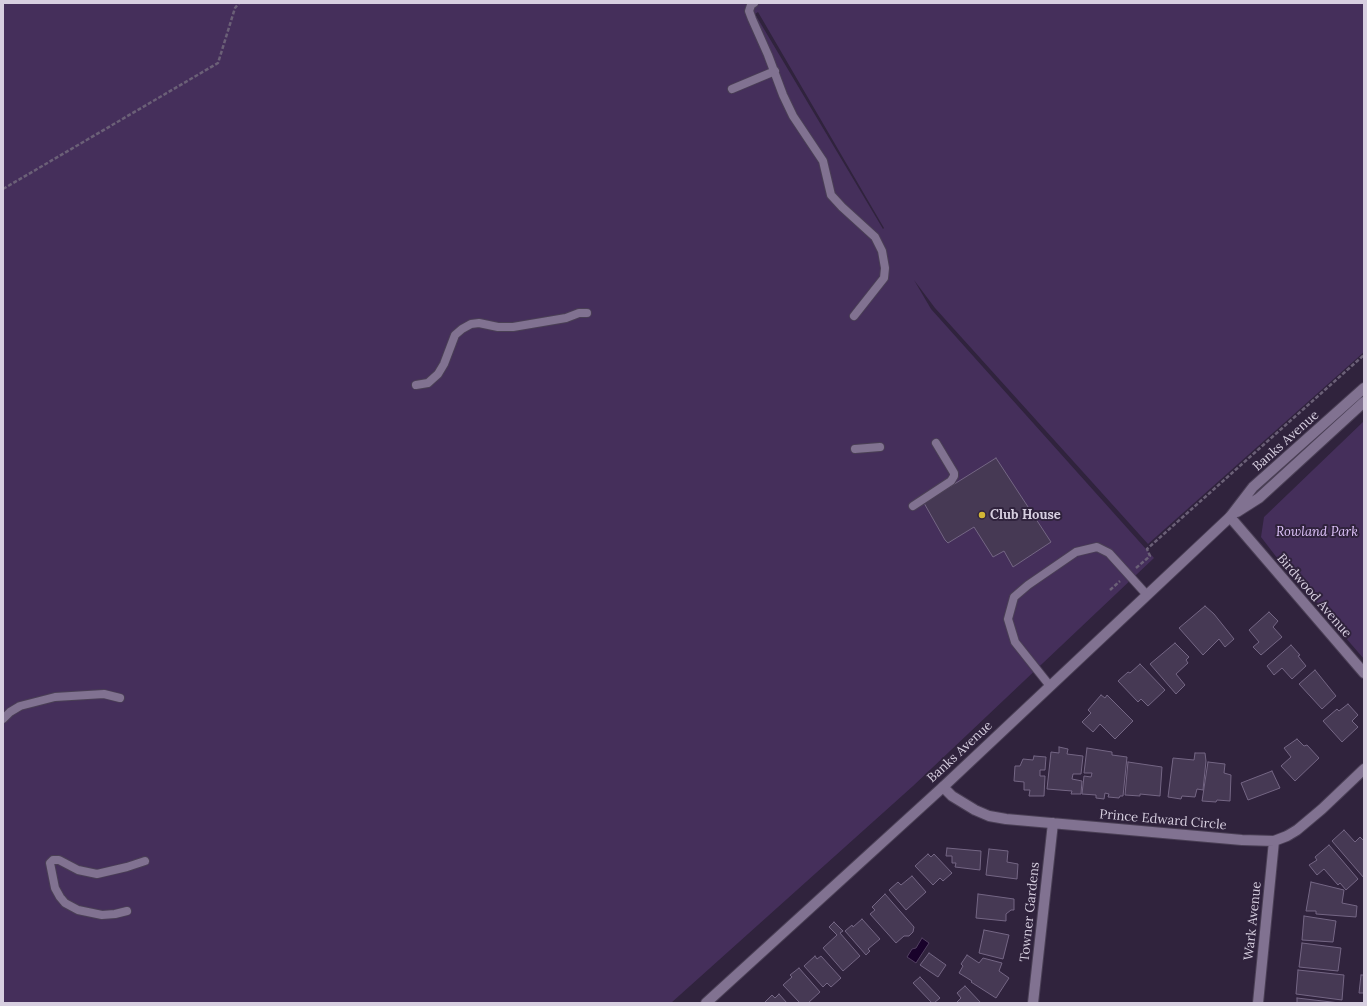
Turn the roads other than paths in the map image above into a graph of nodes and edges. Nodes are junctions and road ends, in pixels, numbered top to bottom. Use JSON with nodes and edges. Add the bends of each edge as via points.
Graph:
{"nodes":[{"id":1,"x":754,"y":3,"type":"edge"},
{"id":2,"x":775,"y":71,"type":"junction"},
{"id":3,"x":732,"y":89,"type":"dead end"},
{"id":4,"x":587,"y":313,"type":"dead end"},
{"id":5,"x":854,"y":316,"type":"dead end"},
{"id":6,"x":416,"y":385,"type":"dead end"},
{"id":7,"x":1364,"y":388,"type":"edge"},
{"id":8,"x":1364,"y":402,"type":"edge"},
{"id":9,"x":936,"y":443,"type":"dead end"},
{"id":10,"x":880,"y":447,"type":"dead end"},
{"id":11,"x":855,"y":449,"type":"dead end"},
{"id":12,"x":913,"y":506,"type":"dead end"},
{"id":13,"x":1230,"y":517,"type":"junction"},
{"id":14,"x":1147,"y":595,"type":"junction"},
{"id":15,"x":1364,"y":673,"type":"edge"},
{"id":16,"x":1050,"y":686,"type":"junction"},
{"id":17,"x":120,"y":698,"type":"dead end"},
{"id":18,"x":3,"y":719,"type":"edge"},
{"id":19,"x":1364,"y":769,"type":"edge"},
{"id":20,"x":942,"y":787,"type":"junction"},
{"id":21,"x":1053,"y":823,"type":"junction"},
{"id":22,"x":1274,"y":841,"type":"junction"},
{"id":23,"x":145,"y":861,"type":"dead end"},
{"id":24,"x":127,"y":911,"type":"dead end"},
{"id":25,"x":1033,"y":1002,"type":"edge"},
{"id":26,"x":706,"y":1003,"type":"edge"},
{"id":27,"x":1258,"y":1003,"type":"edge"}],
"edges":[{"from":1,"to":2,"type":"lane","via":[[750,5],[749,12]]},
{"from":2,"to":3,"type":"lane"},
{"from":2,"to":5,"type":"lane","via":[[793,116],[823,161],[831,195],[875,237],[882,251],[884,278]]},
{"from":4,"to":6,"type":"lane","via":[[513,327],[471,324],[455,335],[438,374],[428,383]]},
{"from":7,"to":13,"type":"street","name":"Banks Avenue","via":[[1254,487]]},
{"from":8,"to":13,"type":"street","name":"Banks Avenue","via":[[1259,498]]},
{"from":9,"to":12,"type":"lane","via":[[954,476],[951,481]]},
{"from":10,"to":11,"type":"lane"},
{"from":13,"to":14,"type":"street","name":"Banks Avenue"},
{"from":13,"to":15,"type":"street","name":"Birdwood Avenue"},
{"from":14,"to":16,"type":"street","name":"Banks Avenue"},
{"from":14,"to":16,"type":"lane","via":[[1109,553],[1097,547],[1076,552],[1014,597],[1008,619],[1015,642]]},
{"from":16,"to":20,"type":"street","name":"Banks Avenue"},
{"from":17,"to":18,"type":"lane","via":[[99,694],[56,697],[20,706]]},
{"from":19,"to":22,"type":"street","name":"Prince Edward Circle","via":[[1297,830]]},
{"from":20,"to":21,"type":"street","name":"Prince Edward Circle","via":[[952,796],[989,816]]},
{"from":20,"to":26,"type":"street","name":"Banks Avenue"},
{"from":21,"to":22,"type":"street","name":"Prince Edward Circle"},
{"from":21,"to":25,"type":"street","name":"Towner Gardens"},
{"from":22,"to":27,"type":"street","name":"Wark Avenue"},
{"from":23,"to":24,"type":"lane","via":[[97,874],[84,872],[56,860],[50,865],[56,892],[65,903],[78,910],[102,915]]}]}
